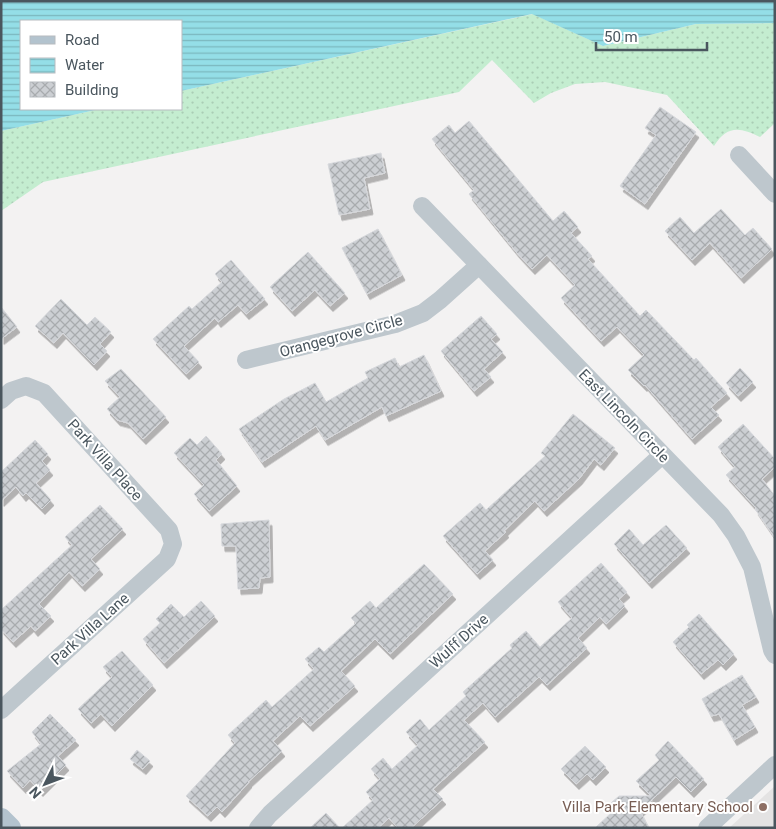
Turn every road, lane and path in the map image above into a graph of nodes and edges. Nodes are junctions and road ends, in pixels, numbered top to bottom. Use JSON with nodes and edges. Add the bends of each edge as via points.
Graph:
{"nodes":[{"id":1,"x":739,"y":155,"type":"dead end"},
{"id":2,"x":775,"y":194,"type":"edge"},
{"id":3,"x":422,"y":206,"type":"dead end"},
{"id":4,"x":479,"y":265,"type":"junction"},
{"id":5,"x":246,"y":360,"type":"dead end"},
{"id":6,"x":1,"y":400,"type":"edge"},
{"id":7,"x":662,"y":455,"type":"junction"},
{"id":8,"x":173,"y":544,"type":"joint"},
{"id":9,"x":775,"y":655,"type":"edge"},
{"id":10,"x":1,"y":710,"type":"edge"},
{"id":11,"x":775,"y":765,"type":"edge"},
{"id":12,"x":1,"y":819,"type":"edge"},
{"id":13,"x":10,"y":828,"type":"edge"},
{"id":14,"x":258,"y":828,"type":"edge"},
{"id":15,"x":707,"y":828,"type":"edge"}],
"edges":[{"from":1,"to":2,"type":"street"},
{"from":3,"to":4,"type":"street","name":"East Lincoln Circle"},
{"from":4,"to":5,"type":"street","name":"Orangegrove Circle","via":[[423,313],[395,324]]},
{"from":4,"to":7,"type":"street","name":"East Lincoln Circle"},
{"from":6,"to":8,"type":"street","name":"Park Villa Place","via":[[11,391],[26,386],[44,393],[169,530]]},
{"from":7,"to":9,"type":"street","name":"East Lincoln Circle","via":[[721,515],[736,536],[752,566]]},
{"from":7,"to":14,"type":"street","name":"Wulff Drive"},
{"from":8,"to":10,"type":"street","name":"Park Villa Lane","via":[[167,559]]},
{"from":11,"to":15,"type":"street"},
{"from":12,"to":13,"type":"main road"}]}
